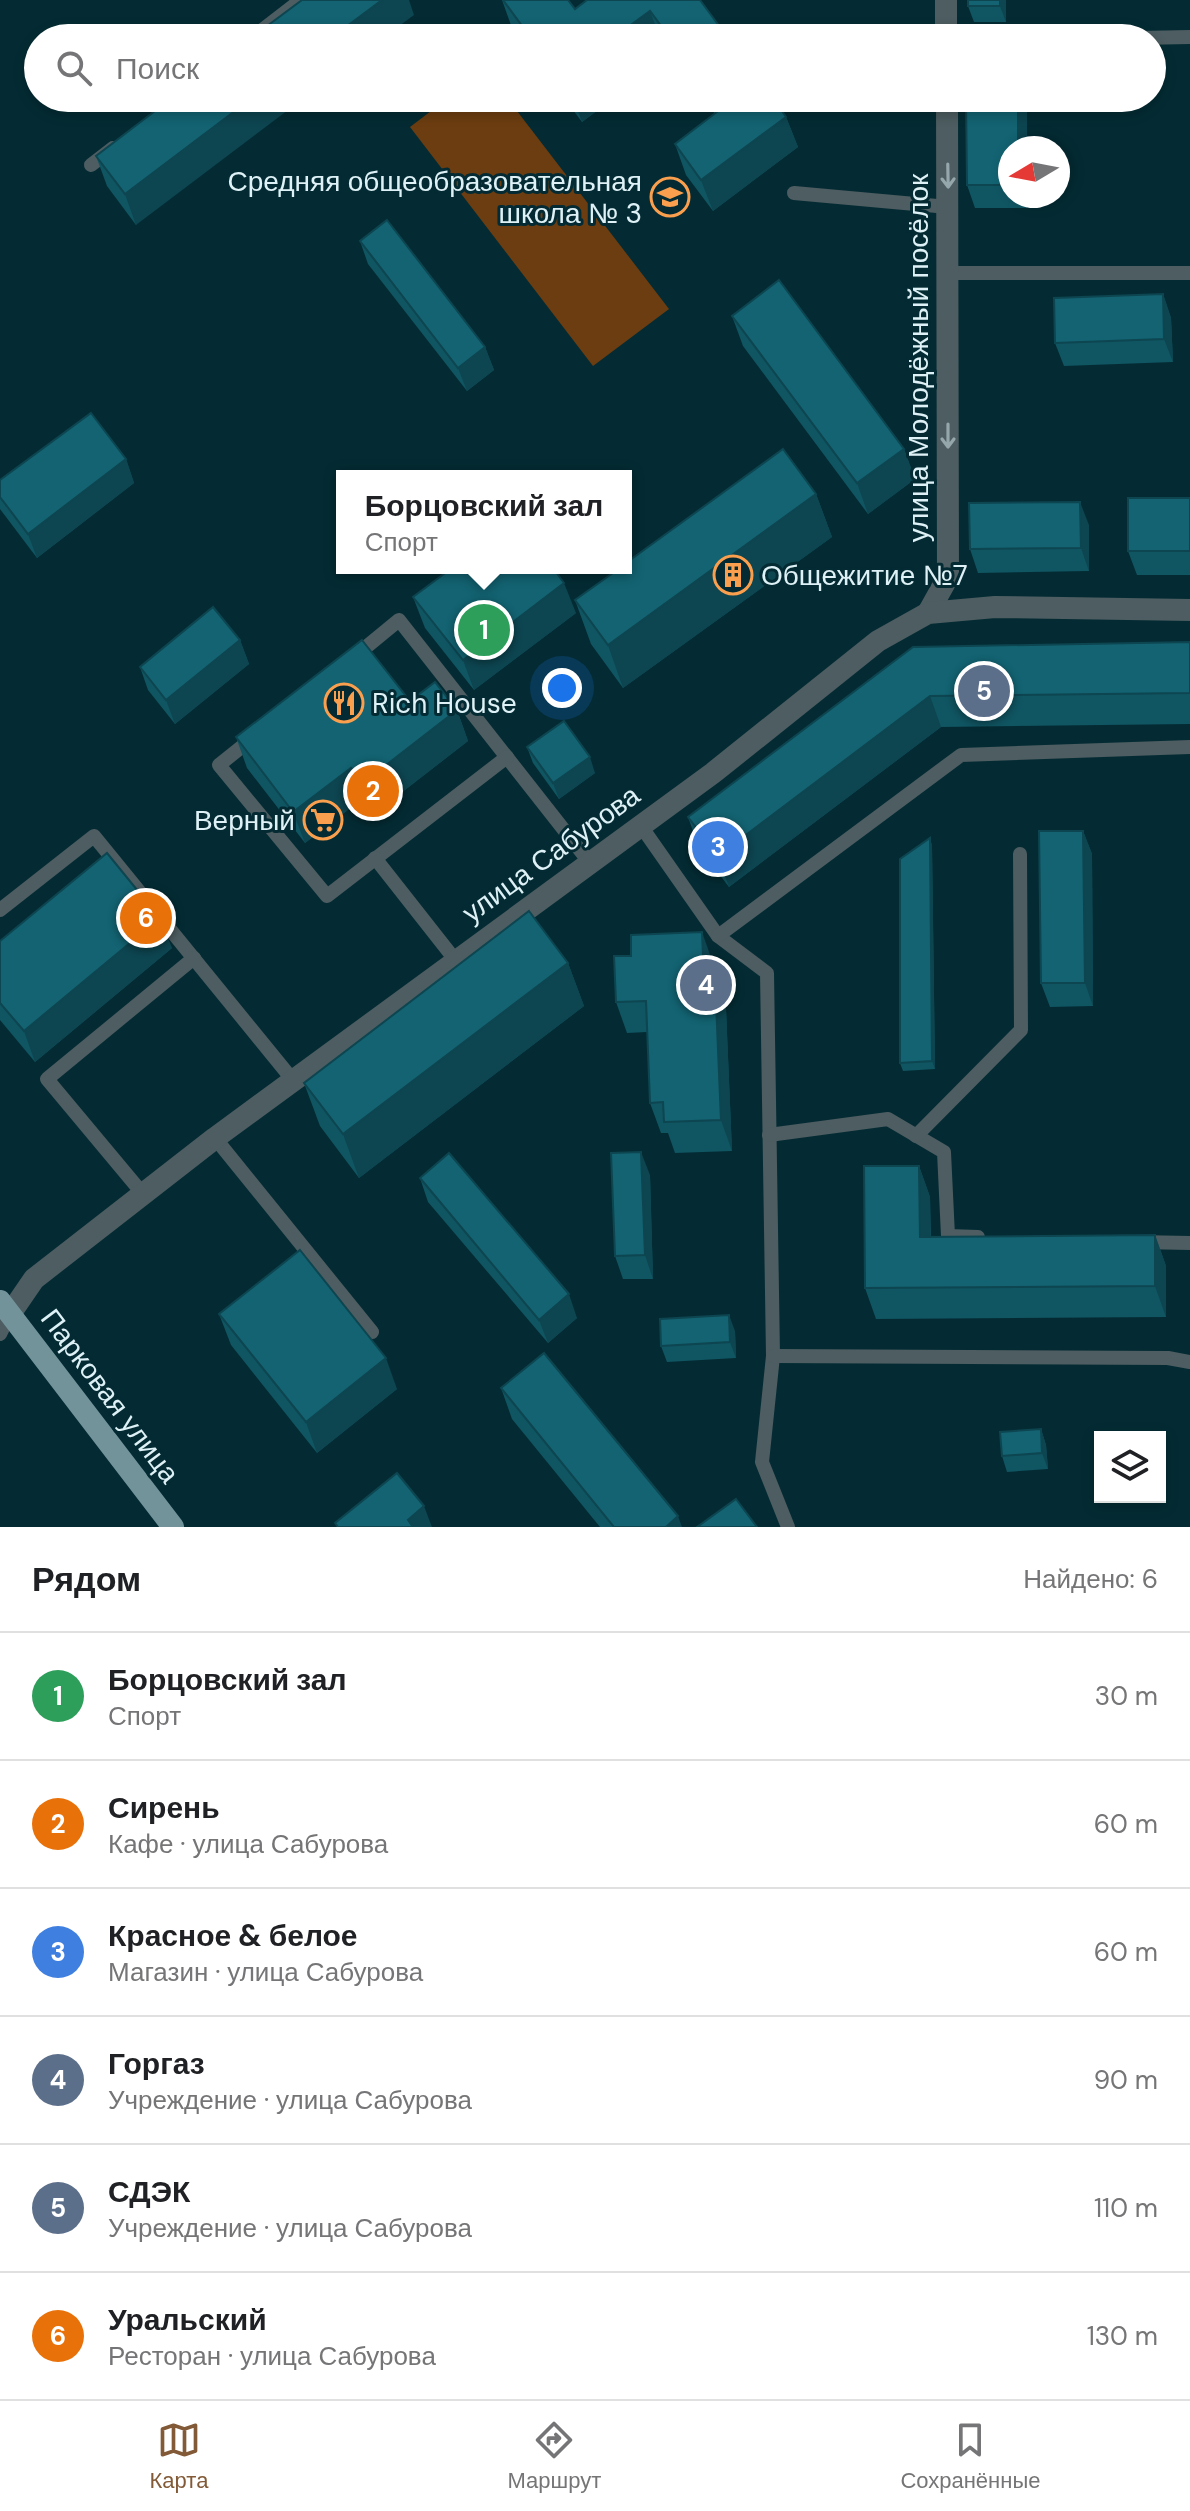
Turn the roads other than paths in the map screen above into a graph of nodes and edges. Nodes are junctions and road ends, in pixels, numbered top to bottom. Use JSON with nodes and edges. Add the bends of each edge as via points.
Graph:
{"nodes":[{"id":1,"x":301,"y":0,"type":"edge"},
{"id":2,"x":946,"y":0,"type":"edge"},
{"id":3,"x":270,"y":24,"type":"edge"},
{"id":4,"x":946,"y":24,"type":"edge"},
{"id":5,"x":1166,"y":37,"type":"edge"},
{"id":6,"x":1190,"y":37,"type":"edge"},
{"id":7,"x":947,"y":112,"type":"edge"},
{"id":8,"x":128,"y":136,"type":"edge"},
{"id":9,"x":91,"y":165,"type":"dead end"},
{"id":10,"x":794,"y":193,"type":"dead end"},
{"id":11,"x":948,"y":207,"type":"junction"},
{"id":12,"x":948,"y":273,"type":"junction"},
{"id":13,"x":1190,"y":273,"type":"edge"},
{"id":14,"x":1190,"y":610,"type":"edge"},
{"id":15,"x":928,"y":613,"type":"junction"},
{"id":16,"x":339,"y":668,"type":"edge"},
{"id":17,"x":267,"y":727,"type":"edge"},
{"id":18,"x":1190,"y":747,"type":"edge"},
{"id":19,"x":507,"y":757,"type":"junction"},
{"id":20,"x":641,"y":826,"type":"junction"},
{"id":21,"x":1020,"y":854,"type":"dead end"},
{"id":22,"x":375,"y":858,"type":"junction"},
{"id":23,"x":590,"y":863,"type":"junction"},
{"id":24,"x":0,"y":910,"type":"edge"},
{"id":25,"x":718,"y":936,"type":"junction"},
{"id":26,"x":194,"y":958,"type":"junction"},
{"id":27,"x":456,"y":961,"type":"junction"},
{"id":28,"x":292,"y":1079,"type":"junction"},
{"id":29,"x":769,"y":1135,"type":"junction"},
{"id":30,"x":916,"y":1136,"type":"junction"},
{"id":31,"x":215,"y":1138,"type":"junction"},
{"id":32,"x":143,"y":1194,"type":"junction"},
{"id":33,"x":993,"y":1238,"type":"edge"},
{"id":34,"x":1129,"y":1242,"type":"edge"},
{"id":35,"x":1190,"y":1243,"type":"edge"},
{"id":36,"x":3,"y":1317,"type":"edge"},
{"id":37,"x":372,"y":1332,"type":"dead end"},
{"id":38,"x":773,"y":1356,"type":"junction"},
{"id":39,"x":1190,"y":1362,"type":"edge"},
{"id":40,"x":173,"y":1527,"type":"edge"},
{"id":41,"x":788,"y":1527,"type":"edge"}],
"edges":[{"from":1,"to":3,"type":"lane"},
{"from":2,"to":4,"type":"street"},
{"from":5,"to":6,"type":"lane"},
{"from":7,"to":11,"type":"street","name":"улица Молодёжный посёлок","one_way":true},
{"from":8,"to":9,"type":"lane"},
{"from":10,"to":11,"type":"lane"},
{"from":11,"to":12,"type":"street","name":"улица Молодёжный посёлок"},
{"from":12,"to":13,"type":"lane"},
{"from":12,"to":15,"type":"street","name":"улица Молодёжный посёлок","one_way":true,"via":[[948,577]]},
{"from":14,"to":15,"type":"street","name":"улица Сабурова","via":[[995,607]]},
{"from":15,"to":20,"type":"street","name":"улица Сабурова","via":[[878,641]]},
{"from":16,"to":19,"type":"lane","via":[[399,620]]},
{"from":17,"to":22,"type":"lane","via":[[219,765],[327,896]]},
{"from":18,"to":25,"type":"lane","via":[[961,755]]},
{"from":19,"to":22,"type":"lane"},
{"from":19,"to":23,"type":"lane"},
{"from":20,"to":23,"type":"street","name":"улица Сабурова"},
{"from":20,"to":25,"type":"lane"},
{"from":21,"to":30,"type":"lane","via":[[1021,1030]]},
{"from":22,"to":27,"type":"lane"},
{"from":23,"to":27,"type":"street","name":"улица Сабурова"},
{"from":24,"to":26,"type":"lane","via":[[94,836]]},
{"from":25,"to":29,"type":"lane","via":[[767,973]]},
{"from":26,"to":28,"type":"lane"},
{"from":26,"to":32,"type":"lane","via":[[47,1079]]},
{"from":27,"to":28,"type":"street","name":"улица Сабурова"},
{"from":28,"to":31,"type":"street","name":"улица Сабурова"},
{"from":29,"to":30,"type":"lane","via":[[888,1119]]},
{"from":29,"to":38,"type":"lane"},
{"from":30,"to":33,"type":"lane","via":[[944,1152],[948,1236]]},
{"from":31,"to":32,"type":"street","name":"улица Сабурова"},
{"from":31,"to":37,"type":"lane"},
{"from":32,"to":36,"type":"street","name":"улица Сабурова","via":[[34,1279]]},
{"from":34,"to":35,"type":"lane"},
{"from":36,"to":40,"type":"main road","name":"Парковая улица"},
{"from":38,"to":39,"type":"lane"},
{"from":38,"to":41,"type":"lane","via":[[762,1462]]}]}
